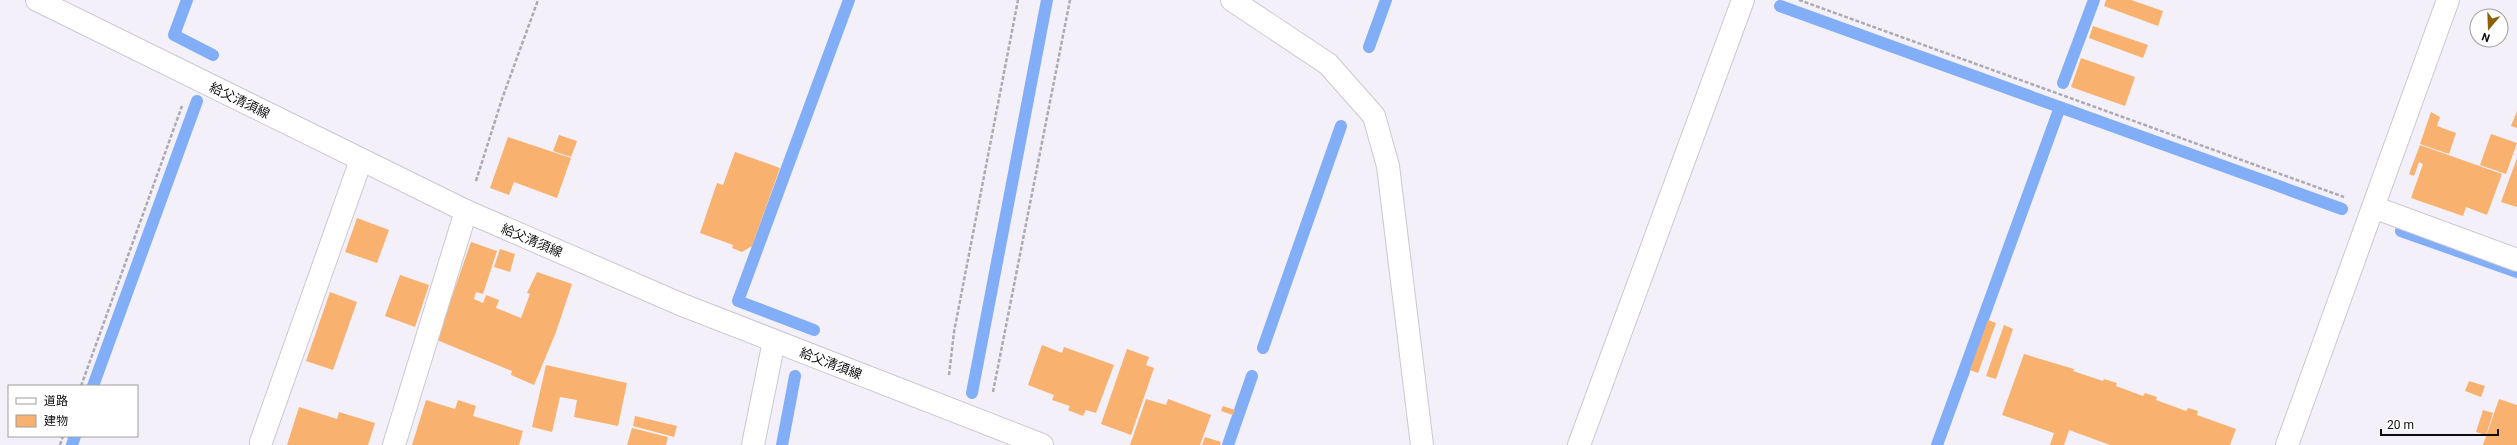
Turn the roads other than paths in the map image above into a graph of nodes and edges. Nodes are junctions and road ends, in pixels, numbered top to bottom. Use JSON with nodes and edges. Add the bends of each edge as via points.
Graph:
{"nodes":[{"id":1,"x":37,"y":0,"type":"edge"},
{"id":2,"x":1232,"y":0,"type":"edge"},
{"id":3,"x":1743,"y":0,"type":"edge"},
{"id":4,"x":2448,"y":0,"type":"edge"},
{"id":5,"x":361,"y":160,"type":"junction"},
{"id":6,"x":2373,"y":207,"type":"junction"},
{"id":7,"x":466,"y":211,"type":"junction"},
{"id":8,"x":2517,"y":260,"type":"edge"},
{"id":9,"x":774,"y":341,"type":"junction"},
{"id":10,"x":261,"y":442,"type":"dead end"},
{"id":11,"x":394,"y":445,"type":"edge"},
{"id":12,"x":753,"y":445,"type":"edge"},
{"id":13,"x":1042,"y":445,"type":"edge"},
{"id":14,"x":1422,"y":445,"type":"edge"},
{"id":15,"x":1579,"y":445,"type":"edge"},
{"id":16,"x":2287,"y":445,"type":"edge"}],
"edges":[{"from":1,"to":5,"type":"street","name":"給父清須線"},
{"from":2,"to":14,"type":"street","via":[[1328,64],[1374,116],[1388,166]]},
{"from":3,"to":15,"type":"street"},
{"from":4,"to":6,"type":"street"},
{"from":5,"to":7,"type":"street","name":"給父清須線"},
{"from":5,"to":10,"type":"street"},
{"from":6,"to":8,"type":"street"},
{"from":6,"to":16,"type":"street"},
{"from":7,"to":9,"type":"street","name":"給父清須線","via":[[680,304]]},
{"from":7,"to":11,"type":"street"},
{"from":9,"to":12,"type":"street"},
{"from":9,"to":13,"type":"street","name":"給父清須線"}]}
